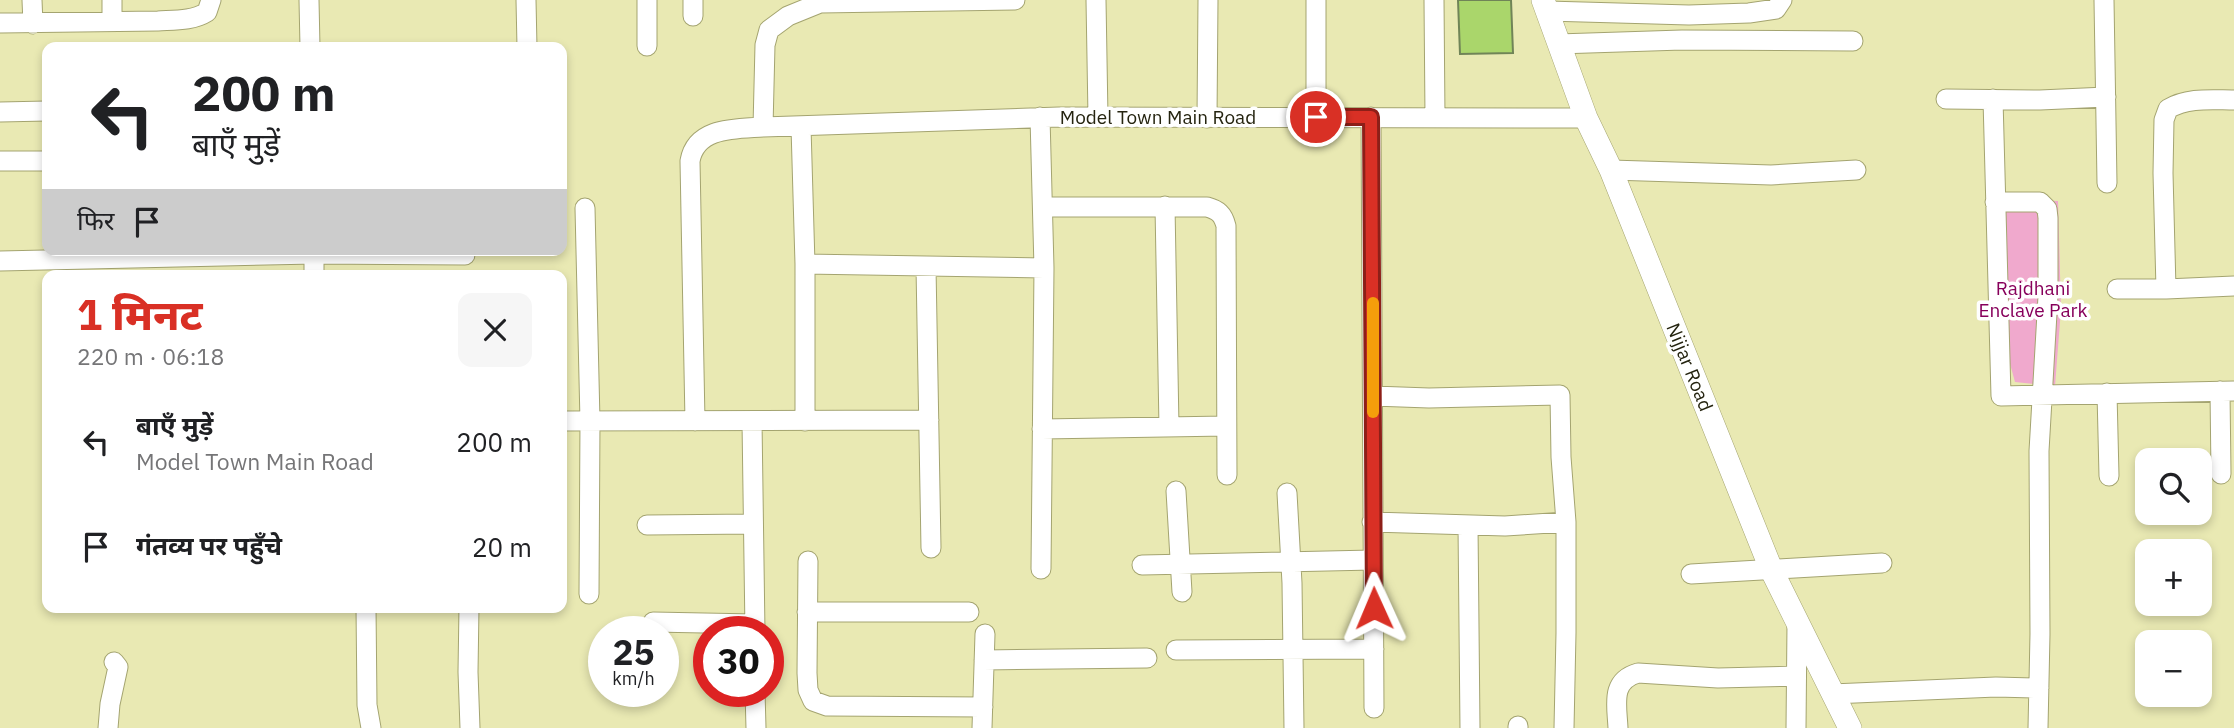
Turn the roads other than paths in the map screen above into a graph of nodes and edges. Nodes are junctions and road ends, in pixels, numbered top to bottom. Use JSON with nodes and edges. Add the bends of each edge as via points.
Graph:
{"nodes":[{"id":1,"x":32,"y":0,"type":"edge"},
{"id":2,"x":112,"y":0,"type":"edge"},
{"id":3,"x":211,"y":0,"type":"edge"},
{"id":4,"x":309,"y":0,"type":"edge"},
{"id":5,"x":526,"y":0,"type":"edge"},
{"id":6,"x":647,"y":0,"type":"edge"},
{"id":7,"x":1015,"y":0,"type":"edge"},
{"id":8,"x":1097,"y":0,"type":"edge"},
{"id":9,"x":1208,"y":0,"type":"edge"},
{"id":10,"x":1316,"y":0,"type":"edge"},
{"id":11,"x":1434,"y":0,"type":"edge"},
{"id":12,"x":1782,"y":0,"type":"edge"},
{"id":13,"x":2104,"y":0,"type":"edge"},
{"id":14,"x":1545,"y":5,"type":"edge"},
{"id":15,"x":112,"y":22,"type":"junction"},
{"id":16,"x":0,"y":23,"type":"edge"},
{"id":17,"x":33,"y":24,"type":"junction"},
{"id":18,"x":1853,"y":41,"type":"dead end"},
{"id":19,"x":310,"y":42,"type":"edge"},
{"id":20,"x":527,"y":42,"type":"edge"},
{"id":21,"x":1558,"y":44,"type":"junction"},
{"id":22,"x":647,"y":46,"type":"dead end"},
{"id":23,"x":2106,"y":97,"type":"junction"},
{"id":24,"x":1946,"y":99,"type":"dead end"},
{"id":25,"x":1993,"y":100,"type":"junction"},
{"id":26,"x":2234,"y":100,"type":"edge"},
{"id":27,"x":0,"y":111,"type":"edge"},
{"id":28,"x":42,"y":111,"type":"edge"},
{"id":29,"x":1040,"y":117,"type":"junction"},
{"id":30,"x":1098,"y":117,"type":"junction"},
{"id":31,"x":1207,"y":117,"type":"junction"},
{"id":32,"x":1316,"y":117,"type":"junction"},
{"id":33,"x":1371,"y":117,"type":"junction"},
{"id":34,"x":1435,"y":117,"type":"junction"},
{"id":35,"x":1586,"y":118,"type":"junction"},
{"id":36,"x":763,"y":127,"type":"junction"},
{"id":37,"x":801,"y":127,"type":"junction"},
{"id":38,"x":42,"y":161,"type":"edge"},
{"id":39,"x":0,"y":162,"type":"edge"},
{"id":40,"x":1611,"y":170,"type":"junction"},
{"id":41,"x":1856,"y":170,"type":"dead end"},
{"id":42,"x":2107,"y":183,"type":"dead end"},
{"id":43,"x":1995,"y":202,"type":"junction"},
{"id":44,"x":1043,"y":206,"type":"junction"},
{"id":45,"x":1165,"y":206,"type":"junction"},
{"id":46,"x":585,"y":208,"type":"dead end"},
{"id":47,"x":210,"y":256,"type":"edge"},
{"id":48,"x":0,"y":261,"type":"edge"},
{"id":49,"x":805,"y":264,"type":"junction"},
{"id":50,"x":108,"y":266,"type":"edge"},
{"id":51,"x":48,"y":267,"type":"edge"},
{"id":52,"x":926,"y":267,"type":"junction"},
{"id":53,"x":1044,"y":268,"type":"junction"},
{"id":54,"x":2234,"y":286,"type":"edge"},
{"id":55,"x":2117,"y":289,"type":"dead end"},
{"id":56,"x":2166,"y":289,"type":"junction"},
{"id":57,"x":2227,"y":391,"type":"edge"},
{"id":58,"x":2107,"y":393,"type":"junction"},
{"id":59,"x":2043,"y":394,"type":"junction"},
{"id":60,"x":1373,"y":396,"type":"junction"},
{"id":61,"x":929,"y":420,"type":"junction"},
{"id":62,"x":567,"y":421,"type":"edge"},
{"id":63,"x":590,"y":421,"type":"junction"},
{"id":64,"x":695,"y":421,"type":"junction"},
{"id":65,"x":752,"y":421,"type":"junction"},
{"id":66,"x":805,"y":421,"type":"junction"},
{"id":67,"x":1226,"y":426,"type":"junction"},
{"id":68,"x":1169,"y":427,"type":"junction"},
{"id":69,"x":1042,"y":429,"type":"junction"},
{"id":70,"x":2221,"y":474,"type":"dead end"},
{"id":71,"x":1227,"y":475,"type":"dead end"},
{"id":72,"x":2109,"y":476,"type":"dead end"},
{"id":73,"x":1176,"y":491,"type":"dead end"},
{"id":74,"x":1287,"y":493,"type":"dead end"},
{"id":75,"x":1372,"y":522,"type":"junction"},
{"id":76,"x":1566,"y":522,"type":"junction"},
{"id":77,"x":646,"y":524,"type":"dead end"},
{"id":78,"x":753,"y":524,"type":"junction"},
{"id":79,"x":1468,"y":525,"type":"junction"},
{"id":80,"x":931,"y":548,"type":"dead end"},
{"id":81,"x":1373,"y":560,"type":"junction"},
{"id":82,"x":808,"y":561,"type":"dead end"},
{"id":83,"x":1291,"y":562,"type":"junction"},
{"id":84,"x":1882,"y":563,"type":"dead end"},
{"id":85,"x":1180,"y":564,"type":"junction"},
{"id":86,"x":1142,"y":565,"type":"dead end"},
{"id":87,"x":1041,"y":569,"type":"dead end"},
{"id":88,"x":1771,"y":569,"type":"junction"},
{"id":89,"x":1691,"y":574,"type":"dead end"},
{"id":90,"x":1182,"y":592,"type":"dead end"},
{"id":91,"x":589,"y":594,"type":"dead end"},
{"id":92,"x":807,"y":612,"type":"junction"},
{"id":93,"x":969,"y":612,"type":"dead end"},
{"id":94,"x":366,"y":613,"type":"edge"},
{"id":95,"x":469,"y":613,"type":"edge"},
{"id":96,"x":755,"y":616,"type":"edge"},
{"id":97,"x":1797,"y":625,"type":"junction"},
{"id":98,"x":985,"y":634,"type":"dead end"},
{"id":99,"x":1292,"y":649,"type":"junction"},
{"id":100,"x":1374,"y":649,"type":"junction"},
{"id":101,"x":1176,"y":650,"type":"dead end"},
{"id":102,"x":1147,"y":658,"type":"dead end"},
{"id":103,"x":984,"y":660,"type":"junction"},
{"id":104,"x":114,"y":663,"type":"dead end"},
{"id":105,"x":1796,"y":676,"type":"junction"},
{"id":106,"x":2039,"y":688,"type":"junction"},
{"id":107,"x":1832,"y":694,"type":"junction"},
{"id":108,"x":755,"y":707,"type":"edge"},
{"id":109,"x":983,"y":707,"type":"junction"},
{"id":110,"x":1374,"y":708,"type":"dead end"},
{"id":111,"x":108,"y":728,"type":"edge"},
{"id":112,"x":371,"y":728,"type":"edge"},
{"id":113,"x":470,"y":728,"type":"edge"},
{"id":114,"x":756,"y":728,"type":"edge"},
{"id":115,"x":982,"y":728,"type":"edge"},
{"id":116,"x":1294,"y":728,"type":"edge"},
{"id":117,"x":1470,"y":728,"type":"edge"},
{"id":118,"x":1564,"y":728,"type":"edge"},
{"id":119,"x":1618,"y":728,"type":"edge"},
{"id":120,"x":1796,"y":728,"type":"edge"},
{"id":121,"x":1850,"y":728,"type":"edge"},
{"id":122,"x":2038,"y":728,"type":"edge"}],
"edges":[{"from":1,"to":17,"type":"street"},
{"from":2,"to":15,"type":"street"},
{"from":3,"to":15,"type":"street","via":[[200,17]]},
{"from":4,"to":19,"type":"street"},
{"from":5,"to":20,"type":"street"},
{"from":6,"to":22,"type":"street"},
{"from":7,"to":36,"type":"street","via":[[820,3],[788,16],[769,30],[765,46]]},
{"from":8,"to":30,"type":"street"},
{"from":9,"to":31,"type":"street"},
{"from":10,"to":32,"type":"street"},
{"from":11,"to":34,"type":"street"},
{"from":12,"to":14,"type":"street","via":[[1776,9],[1689,15]]},
{"from":13,"to":23,"type":"street"},
{"from":14,"to":21,"type":"street","name":"Nijjar Road"},
{"from":15,"to":17,"type":"street"},
{"from":16,"to":17,"type":"street"},
{"from":18,"to":21,"type":"street"},
{"from":21,"to":35,"type":"street","name":"Nijjar Road"},
{"from":23,"to":25,"type":"street"},
{"from":23,"to":42,"type":"street"},
{"from":24,"to":25,"type":"street"},
{"from":25,"to":43,"type":"street"},
{"from":26,"to":56,"type":"street","via":[[2179,102],[2168,109],[2164,120]]},
{"from":27,"to":28,"type":"street"},
{"from":29,"to":30,"type":"street","name":"Model Town Main Road"},
{"from":29,"to":37,"type":"street","name":"Model Town Main Road"},
{"from":29,"to":44,"type":"street"},
{"from":30,"to":31,"type":"street","name":"Model Town Main Road"},
{"from":31,"to":32,"type":"street","name":"Model Town Main Road"},
{"from":32,"to":33,"type":"street","name":"Model Town Main Road"},
{"from":33,"to":34,"type":"street","name":"Model Town Main Road"},
{"from":33,"to":60,"type":"street"},
{"from":34,"to":35,"type":"street","name":"Model Town Main Road"},
{"from":35,"to":40,"type":"street","name":"Nijjar Road"},
{"from":36,"to":37,"type":"street","name":"Model Town Main Road"},
{"from":36,"to":64,"type":"street","name":"Model Town Main Road","via":[[708,135],[692,152]]},
{"from":37,"to":49,"type":"street"},
{"from":38,"to":39,"type":"street"},
{"from":40,"to":41,"type":"street","via":[[1770,175]]},
{"from":40,"to":88,"type":"street","name":"Nijjar Road"},
{"from":43,"to":59,"type":"street","via":[[2001,396]]},
{"from":43,"to":59,"type":"street","via":[[2034,201],[2046,209]]},
{"from":44,"to":45,"type":"street"},
{"from":44,"to":53,"type":"street"},
{"from":45,"to":67,"type":"street","via":[[1207,207],[1224,218]]},
{"from":45,"to":68,"type":"street"},
{"from":46,"to":63,"type":"street"},
{"from":47,"to":50,"type":"street"},
{"from":48,"to":51,"type":"street"},
{"from":49,"to":52,"type":"street"},
{"from":49,"to":66,"type":"street"},
{"from":50,"to":51,"type":"street"},
{"from":52,"to":53,"type":"street"},
{"from":52,"to":61,"type":"street"},
{"from":53,"to":69,"type":"street"},
{"from":54,"to":56,"type":"street"},
{"from":55,"to":56,"type":"street"},
{"from":57,"to":58,"type":"street"},
{"from":57,"to":70,"type":"street"},
{"from":58,"to":59,"type":"street"},
{"from":58,"to":72,"type":"street"},
{"from":59,"to":106,"type":"street"},
{"from":60,"to":75,"type":"street"},
{"from":60,"to":76,"type":"street","via":[[1560,395]]},
{"from":61,"to":66,"type":"street"},
{"from":61,"to":80,"type":"street"},
{"from":62,"to":63,"type":"street"},
{"from":63,"to":64,"type":"street"},
{"from":63,"to":91,"type":"street"},
{"from":64,"to":65,"type":"street"},
{"from":65,"to":66,"type":"street"},
{"from":65,"to":78,"type":"street"},
{"from":67,"to":68,"type":"street"},
{"from":67,"to":71,"type":"street"},
{"from":68,"to":69,"type":"street"},
{"from":69,"to":87,"type":"street"},
{"from":73,"to":85,"type":"street"},
{"from":74,"to":83,"type":"street"},
{"from":75,"to":79,"type":"street"},
{"from":75,"to":81,"type":"street"},
{"from":76,"to":79,"type":"street"},
{"from":76,"to":118,"type":"street"},
{"from":77,"to":78,"type":"street"},
{"from":78,"to":96,"type":"street"},
{"from":79,"to":117,"type":"street"},
{"from":81,"to":83,"type":"street"},
{"from":81,"to":100,"type":"street"},
{"from":82,"to":92,"type":"street"},
{"from":83,"to":85,"type":"street"},
{"from":83,"to":99,"type":"street"},
{"from":84,"to":88,"type":"street"},
{"from":85,"to":86,"type":"street"},
{"from":85,"to":90,"type":"street"},
{"from":88,"to":89,"type":"street"},
{"from":88,"to":97,"type":"street","name":"Nijjar Road"},
{"from":92,"to":93,"type":"street"},
{"from":92,"to":109,"type":"street","via":[[808,690],[813,701],[827,706]]},
{"from":94,"to":112,"type":"street"},
{"from":95,"to":113,"type":"street"},
{"from":97,"to":105,"type":"street"},
{"from":97,"to":107,"type":"street","name":"Nijjar Road"},
{"from":98,"to":103,"type":"street"},
{"from":99,"to":100,"type":"street"},
{"from":99,"to":101,"type":"street"},
{"from":99,"to":116,"type":"street"},
{"from":100,"to":110,"type":"street"},
{"from":102,"to":103,"type":"street"},
{"from":103,"to":109,"type":"street"},
{"from":104,"to":111,"type":"street","via":[[118,667]]},
{"from":105,"to":119,"type":"street","via":[[1627,676],[1618,689]]},
{"from":105,"to":120,"type":"street"},
{"from":106,"to":107,"type":"street"},
{"from":106,"to":122,"type":"street"},
{"from":107,"to":121,"type":"street","name":"Nijjar Road"},
{"from":108,"to":114,"type":"street"},
{"from":109,"to":115,"type":"street"}]}
